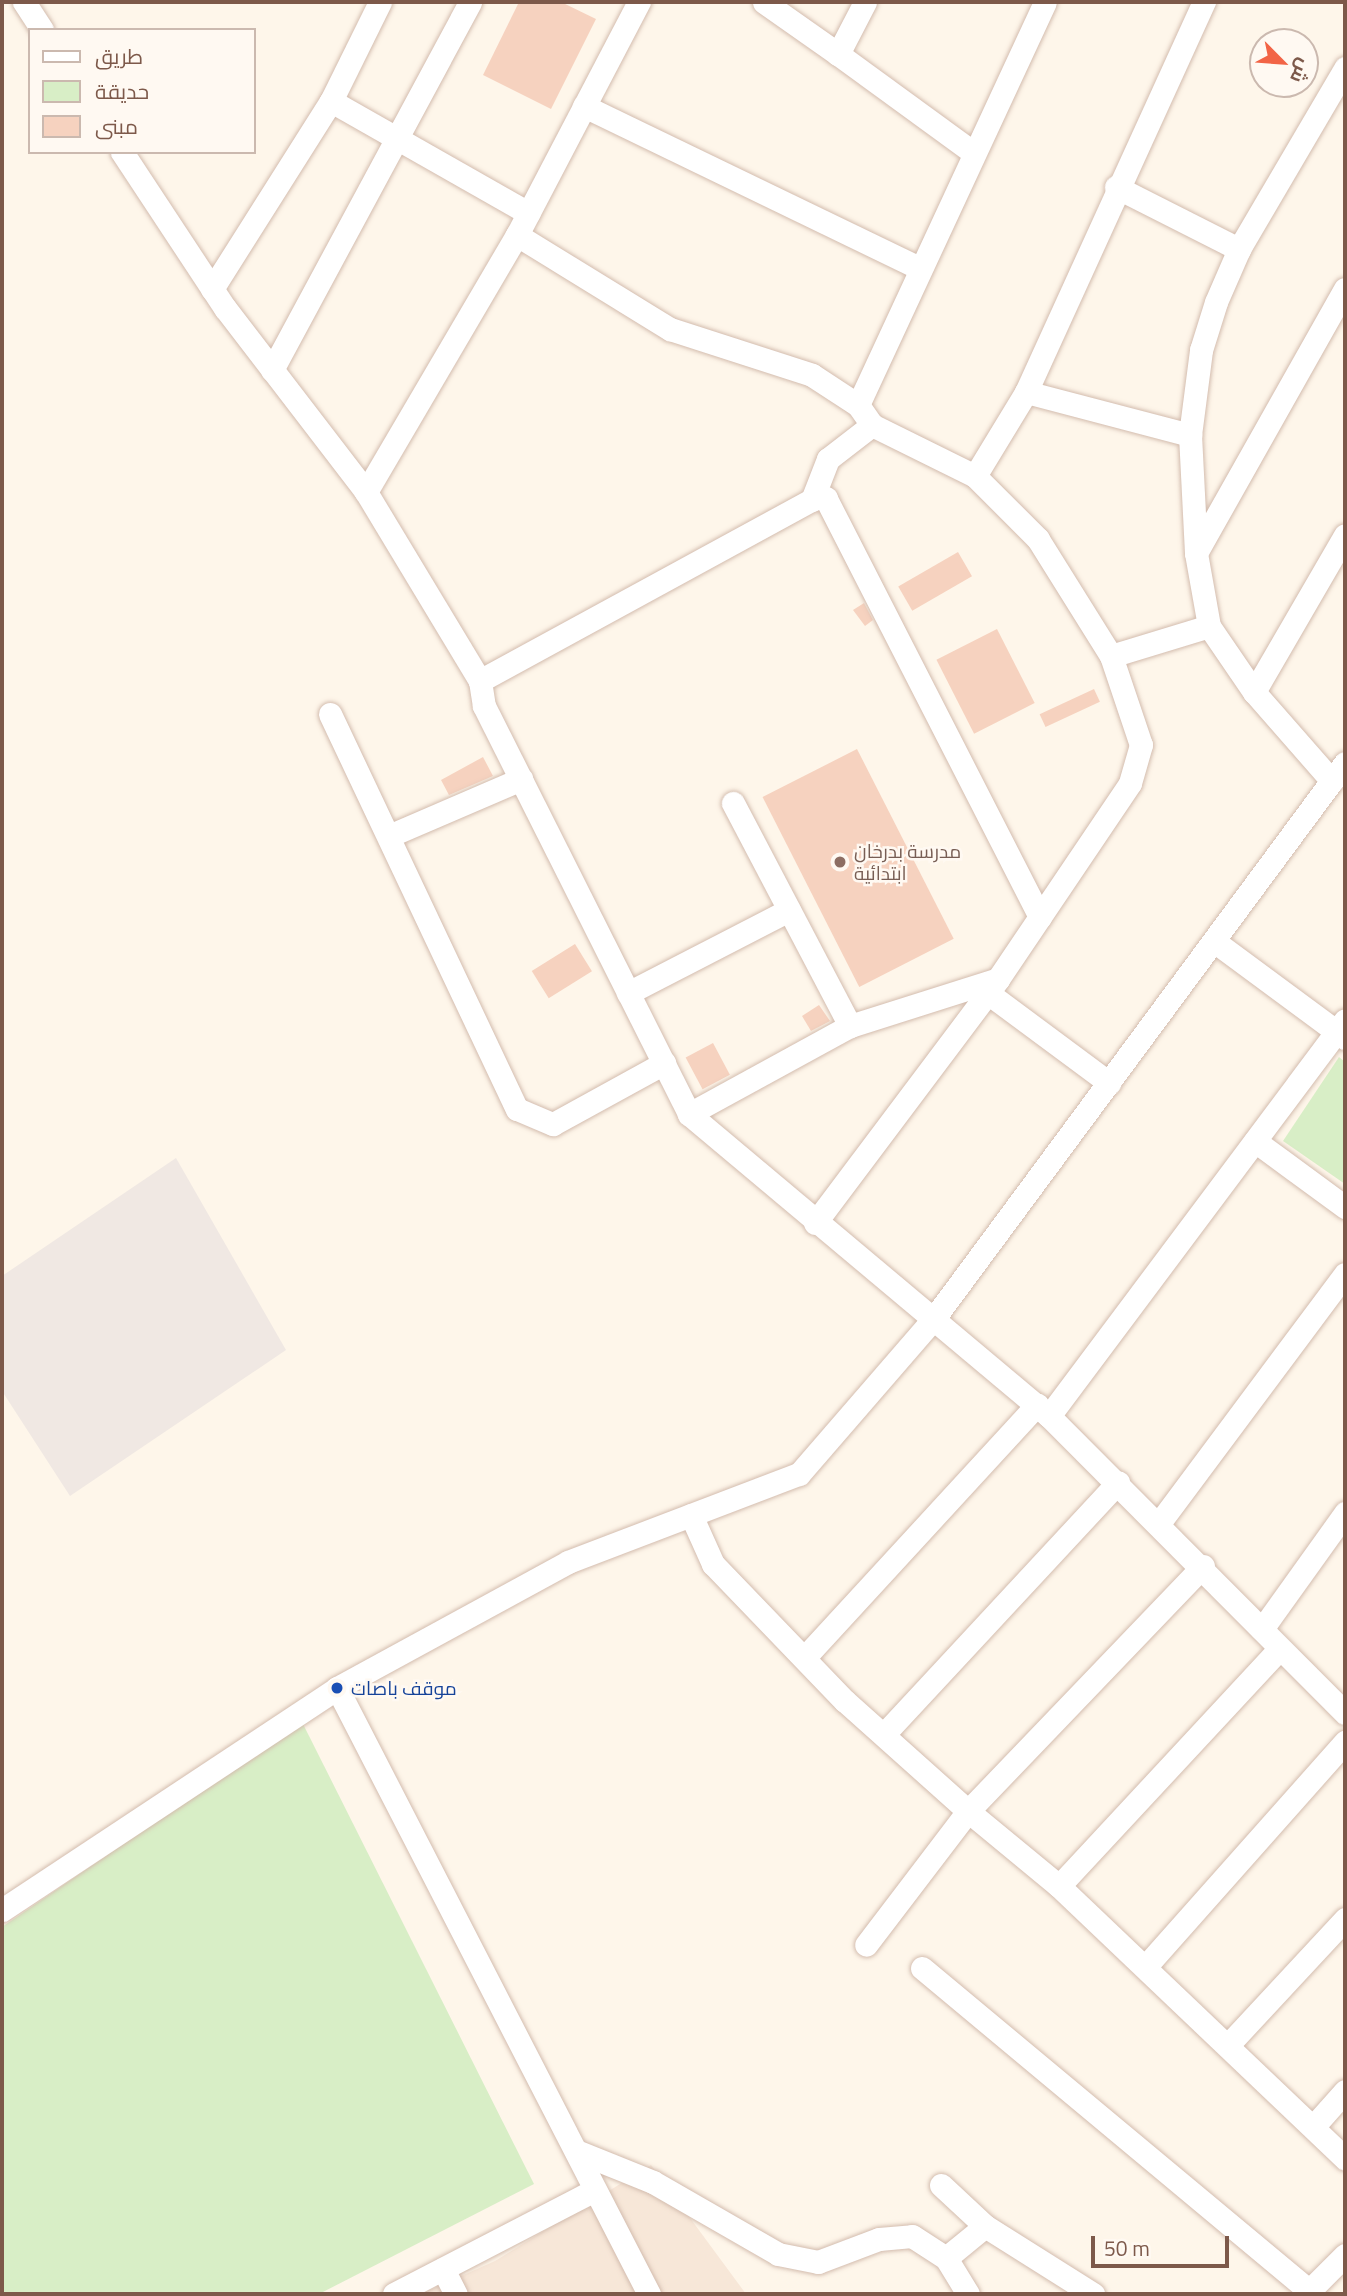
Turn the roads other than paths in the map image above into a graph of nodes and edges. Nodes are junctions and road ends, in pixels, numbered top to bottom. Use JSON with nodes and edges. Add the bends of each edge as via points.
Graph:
{"nodes":[{"id":1,"x":24,"y":2,"type":"edge"},
{"id":2,"x":380,"y":2,"type":"edge"},
{"id":3,"x":470,"y":2,"type":"edge"},
{"id":4,"x":639,"y":2,"type":"edge"},
{"id":5,"x":764,"y":2,"type":"edge"},
{"id":6,"x":865,"y":2,"type":"edge"},
{"id":7,"x":1045,"y":2,"type":"edge"},
{"id":8,"x":1204,"y":2,"type":"edge"},
{"id":9,"x":41,"y":28,"type":"edge"},
{"id":10,"x":838,"y":54,"type":"junction"},
{"id":11,"x":1345,"y":68,"type":"edge"},
{"id":12,"x":331,"y":101,"type":"junction"},
{"id":13,"x":584,"y":106,"type":"junction"},
{"id":14,"x":395,"y":139,"type":"junction"},
{"id":15,"x":974,"y":153,"type":"junction"},
{"id":16,"x":123,"y":154,"type":"edge"},
{"id":17,"x":1116,"y":187,"type":"junction"},
{"id":18,"x":528,"y":213,"type":"junction"},
{"id":19,"x":517,"y":234,"type":"junction"},
{"id":20,"x":1239,"y":249,"type":"junction"},
{"id":21,"x":919,"y":268,"type":"junction"},
{"id":22,"x":212,"y":289,"type":"junction"},
{"id":23,"x":1345,"y":289,"type":"edge"},
{"id":24,"x":272,"y":370,"type":"junction"},
{"id":25,"x":1026,"y":392,"type":"junction"},
{"id":26,"x":858,"y":405,"type":"junction"},
{"id":27,"x":872,"y":425,"type":"junction"},
{"id":28,"x":1190,"y":435,"type":"junction"},
{"id":29,"x":975,"y":476,"type":"junction"},
{"id":30,"x":366,"y":492,"type":"junction"},
{"id":31,"x":812,"y":500,"type":"junction"},
{"id":32,"x":1345,"y":535,"type":"edge"},
{"id":33,"x":1196,"y":554,"type":"junction"},
{"id":34,"x":1209,"y":626,"type":"junction"},
{"id":35,"x":1111,"y":656,"type":"junction"},
{"id":36,"x":480,"y":681,"type":"junction"},
{"id":37,"x":1254,"y":692,"type":"junction"},
{"id":38,"x":330,"y":713,"type":"dead end"},
{"id":39,"x":1338,"y":772,"type":"edge"},
{"id":40,"x":521,"y":779,"type":"junction"},
{"id":41,"x":733,"y":803,"type":"dead end"},
{"id":42,"x":391,"y":835,"type":"junction"},
{"id":43,"x":789,"y":910,"type":"junction"},
{"id":44,"x":1040,"y":917,"type":"junction"},
{"id":45,"x":1214,"y":941,"type":"junction"},
{"id":46,"x":993,"y":986,"type":"junction"},
{"id":47,"x":628,"y":993,"type":"junction"},
{"id":48,"x":850,"y":1026,"type":"junction"},
{"id":49,"x":1342,"y":1030,"type":"edge"},
{"id":50,"x":664,"y":1063,"type":"junction"},
{"id":51,"x":1109,"y":1083,"type":"junction"},
{"id":52,"x":689,"y":1114,"type":"junction"},
{"id":53,"x":1255,"y":1141,"type":"junction"},
{"id":54,"x":1345,"y":1207,"type":"edge"},
{"id":55,"x":815,"y":1223,"type":"junction"},
{"id":56,"x":1345,"y":1274,"type":"edge"},
{"id":57,"x":935,"y":1317,"type":"junction"},
{"id":58,"x":1043,"y":1410,"type":"junction"},
{"id":59,"x":1118,"y":1482,"type":"junction"},
{"id":60,"x":1345,"y":1513,"type":"edge"},
{"id":61,"x":691,"y":1515,"type":"junction"},
{"id":62,"x":1160,"y":1522,"type":"junction"},
{"id":63,"x":1203,"y":1566,"type":"junction"},
{"id":64,"x":1262,"y":1629,"type":"junction"},
{"id":65,"x":1279,"y":1649,"type":"junction"},
{"id":66,"x":805,"y":1657,"type":"junction"},
{"id":67,"x":337,"y":1688,"type":"junction"},
{"id":68,"x":1345,"y":1713,"type":"edge"},
{"id":69,"x":886,"y":1732,"type":"junction"},
{"id":70,"x":1345,"y":1742,"type":"edge"},
{"id":71,"x":968,"y":1811,"type":"junction"},
{"id":72,"x":1059,"y":1886,"type":"junction"},
{"id":73,"x":2,"y":1910,"type":"edge"},
{"id":74,"x":1345,"y":1919,"type":"edge"},
{"id":75,"x":866,"y":1945,"type":"dead end"},
{"id":76,"x":1146,"y":1966,"type":"junction"},
{"id":77,"x":922,"y":1968,"type":"dead end"},
{"id":78,"x":1228,"y":2045,"type":"junction"},
{"id":79,"x":1345,"y":2091,"type":"edge"},
{"id":80,"x":1313,"y":2127,"type":"junction"},
{"id":81,"x":576,"y":2151,"type":"junction"},
{"id":82,"x":1345,"y":2158,"type":"edge"},
{"id":83,"x":941,"y":2185,"type":"dead end"},
{"id":84,"x":595,"y":2190,"type":"junction"},
{"id":85,"x":985,"y":2225,"type":"junction"},
{"id":86,"x":1345,"y":2255,"type":"edge"},
{"id":87,"x":946,"y":2258,"type":"junction"},
{"id":88,"x":443,"y":2269,"type":"junction"},
{"id":89,"x":1311,"y":2293,"type":"edge"},
{"id":90,"x":394,"y":2294,"type":"edge"},
{"id":91,"x":456,"y":2294,"type":"edge"},
{"id":92,"x":649,"y":2294,"type":"edge"},
{"id":93,"x":968,"y":2294,"type":"edge"},
{"id":94,"x":1093,"y":2294,"type":"edge"}],
"edges":[{"from":1,"to":9,"type":"street"},
{"from":2,"to":12,"type":"street"},
{"from":3,"to":14,"type":"street"},
{"from":4,"to":13,"type":"street"},
{"from":5,"to":10,"type":"street"},
{"from":6,"to":10,"type":"street"},
{"from":7,"to":15,"type":"street"},
{"from":8,"to":17,"type":"street"},
{"from":10,"to":15,"type":"street"},
{"from":11,"to":20,"type":"street"},
{"from":12,"to":14,"type":"street"},
{"from":12,"to":22,"type":"street"},
{"from":13,"to":18,"type":"street"},
{"from":13,"to":21,"type":"street"},
{"from":14,"to":18,"type":"street"},
{"from":14,"to":24,"type":"street"},
{"from":15,"to":21,"type":"street"},
{"from":16,"to":22,"type":"street"},
{"from":17,"to":20,"type":"street"},
{"from":17,"to":25,"type":"street"},
{"from":18,"to":19,"type":"street"},
{"from":19,"to":26,"type":"street","via":[[670,329],[812,375]]},
{"from":19,"to":30,"type":"street"},
{"from":20,"to":28,"type":"street","via":[[1201,350]]},
{"from":21,"to":26,"type":"street"},
{"from":22,"to":24,"type":"street"},
{"from":23,"to":33,"type":"street"},
{"from":24,"to":30,"type":"street"},
{"from":25,"to":28,"type":"street"},
{"from":25,"to":29,"type":"street"},
{"from":26,"to":27,"type":"street"},
{"from":27,"to":29,"type":"street"},
{"from":27,"to":31,"type":"street","via":[[828,459]]},
{"from":28,"to":33,"type":"street"},
{"from":29,"to":35,"type":"street","via":[[1038,539]]},
{"from":30,"to":36,"type":"street"},
{"from":31,"to":36,"type":"street"},
{"from":31,"to":44,"type":"street","via":[[826,498],[851,539]]},
{"from":32,"to":37,"type":"street"},
{"from":33,"to":34,"type":"street"},
{"from":34,"to":35,"type":"street"},
{"from":34,"to":37,"type":"street"},
{"from":35,"to":44,"type":"street","via":[[1141,745],[1130,783]]},
{"from":36,"to":40,"type":"street","via":[[481,697]]},
{"from":37,"to":39,"type":"street"},
{"from":38,"to":42,"type":"street"},
{"from":39,"to":45,"type":"street"},
{"from":40,"to":42,"type":"street"},
{"from":40,"to":47,"type":"street"},
{"from":41,"to":43,"type":"street"},
{"from":42,"to":50,"type":"street","via":[[517,1109],[553,1124]]},
{"from":43,"to":47,"type":"street"},
{"from":43,"to":48,"type":"street"},
{"from":44,"to":46,"type":"street"},
{"from":45,"to":49,"type":"street"},
{"from":45,"to":51,"type":"street"},
{"from":46,"to":48,"type":"street"},
{"from":46,"to":51,"type":"street"},
{"from":46,"to":55,"type":"street"},
{"from":47,"to":50,"type":"street"},
{"from":48,"to":52,"type":"street"},
{"from":49,"to":53,"type":"street"},
{"from":50,"to":52,"type":"street"},
{"from":51,"to":57,"type":"street"},
{"from":52,"to":55,"type":"street"},
{"from":53,"to":54,"type":"street"},
{"from":53,"to":58,"type":"street"},
{"from":55,"to":57,"type":"street"},
{"from":56,"to":62,"type":"street"},
{"from":57,"to":58,"type":"street"},
{"from":57,"to":61,"type":"street","via":[[799,1474]]},
{"from":58,"to":59,"type":"street"},
{"from":58,"to":66,"type":"street"},
{"from":59,"to":62,"type":"street"},
{"from":59,"to":69,"type":"street"},
{"from":60,"to":64,"type":"street"},
{"from":61,"to":66,"type":"street","via":[[713,1564]]},
{"from":61,"to":67,"type":"street","via":[[568,1562]]},
{"from":62,"to":63,"type":"street"},
{"from":63,"to":64,"type":"street"},
{"from":63,"to":71,"type":"street"},
{"from":64,"to":65,"type":"street"},
{"from":65,"to":68,"type":"street"},
{"from":65,"to":72,"type":"street"},
{"from":66,"to":69,"type":"street"},
{"from":67,"to":73,"type":"street"},
{"from":67,"to":81,"type":"street"},
{"from":69,"to":71,"type":"street"},
{"from":70,"to":76,"type":"street"},
{"from":71,"to":72,"type":"street"},
{"from":71,"to":75,"type":"street"},
{"from":72,"to":76,"type":"street"},
{"from":74,"to":78,"type":"street"},
{"from":76,"to":78,"type":"street"},
{"from":77,"to":89,"type":"street"},
{"from":78,"to":80,"type":"street"},
{"from":79,"to":80,"type":"street"},
{"from":80,"to":82,"type":"street"},
{"from":81,"to":84,"type":"street"},
{"from":81,"to":87,"type":"street","via":[[653,2182],[778,2254],[818,2262],[903,2235]]},
{"from":83,"to":85,"type":"street"},
{"from":84,"to":88,"type":"street"},
{"from":84,"to":92,"type":"street"},
{"from":85,"to":87,"type":"street"},
{"from":85,"to":94,"type":"street"},
{"from":86,"to":89,"type":"street"},
{"from":87,"to":93,"type":"street"},
{"from":88,"to":90,"type":"street"},
{"from":88,"to":91,"type":"street"}]}
